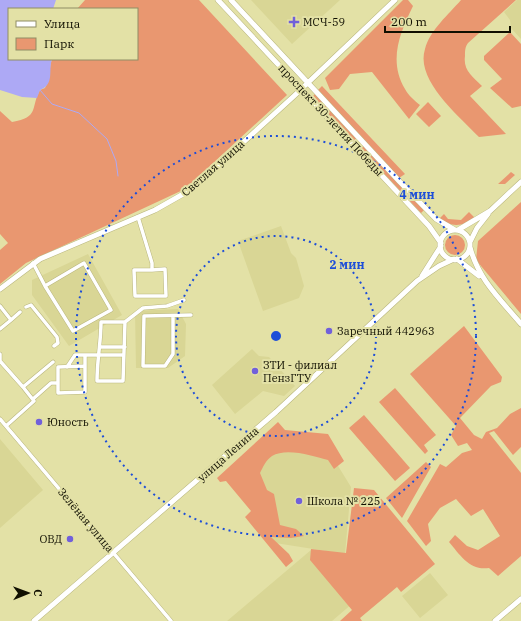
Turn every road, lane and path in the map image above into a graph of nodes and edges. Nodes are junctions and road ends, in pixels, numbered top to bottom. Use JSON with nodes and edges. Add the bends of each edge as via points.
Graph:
{"nodes":[{"id":1,"x":218,"y":0,"type":"edge"},
{"id":2,"x":231,"y":0,"type":"edge"},
{"id":3,"x":395,"y":0,"type":"edge"},
{"id":4,"x":308,"y":82,"type":"junction"},
{"id":5,"x":301,"y":89,"type":"junction"},
{"id":6,"x":521,"y":182,"type":"edge"},
{"id":7,"x":490,"y":211,"type":"junction"},
{"id":8,"x":138,"y":217,"type":"junction"},
{"id":9,"x":456,"y":230,"type":"junction"},
{"id":10,"x":441,"y":245,"type":"junction"},
{"id":11,"x":470,"y":245,"type":"junction"},
{"id":12,"x":455,"y":259,"type":"junction"},
{"id":13,"x":33,"y":263,"type":"junction"},
{"id":14,"x":152,"y":270,"type":"junction"},
{"id":15,"x":483,"y":279,"type":"junction"},
{"id":16,"x":417,"y":281,"type":"junction"},
{"id":17,"x":45,"y":286,"type":"junction"},
{"id":18,"x":0,"y":289,"type":"edge"},
{"id":19,"x":184,"y":300,"type":"dead end"},
{"id":20,"x":0,"y":306,"type":"edge"},
{"id":21,"x":26,"y":307,"type":"dead end"},
{"id":22,"x":20,"y":312,"type":"dead end"},
{"id":23,"x":173,"y":316,"type":"junction"},
{"id":24,"x":191,"y":316,"type":"dead end"},
{"id":25,"x":11,"y":320,"type":"junction"},
{"id":26,"x":125,"y":322,"type":"junction"},
{"id":27,"x":521,"y":324,"type":"edge"},
{"id":28,"x":0,"y":329,"type":"edge"},
{"id":29,"x":54,"y":346,"type":"dead end"},
{"id":30,"x":125,"y":347,"type":"junction"},
{"id":31,"x":101,"y":348,"type":"junction"},
{"id":32,"x":0,"y":354,"type":"edge"},
{"id":33,"x":85,"y":355,"type":"junction"},
{"id":34,"x":97,"y":355,"type":"junction"},
{"id":35,"x":123,"y":355,"type":"junction"},
{"id":36,"x":53,"y":362,"type":"dead end"},
{"id":37,"x":67,"y":366,"type":"junction"},
{"id":38,"x":85,"y":366,"type":"junction"},
{"id":39,"x":58,"y":382,"type":"junction"},
{"id":40,"x":23,"y":386,"type":"junction"},
{"id":41,"x":33,"y":399,"type":"junction"},
{"id":42,"x":0,"y":419,"type":"edge"},
{"id":43,"x":6,"y":426,"type":"junction"},
{"id":44,"x":114,"y":552,"type":"junction"},
{"id":45,"x":521,"y":599,"type":"edge"},
{"id":46,"x":34,"y":621,"type":"edge"},
{"id":47,"x":171,"y":621,"type":"edge"},
{"id":48,"x":495,"y":621,"type":"edge"}],
"edges":[{"from":1,"to":5,"type":"main road","name":"проспект 30-летия Победы"},
{"from":2,"to":4,"type":"main road","name":"проспект 30-летия Победы"},
{"from":3,"to":4,"type":"main road","name":"Светлая улица"},
{"from":4,"to":5,"type":"main road","name":"Светлая улица"},
{"from":4,"to":9,"type":"main road","name":"проспект 30-летия Победы","via":[[436,219]]},
{"from":5,"to":8,"type":"main road","name":"Светлая улица","via":[[203,180],[171,202]]},
{"from":5,"to":10,"type":"main road","name":"проспект 30-летия Победы","via":[[429,226]]},
{"from":6,"to":7,"type":"main road"},
{"from":7,"to":9,"type":"main road"},
{"from":7,"to":11,"type":"main road","via":[[476,228]]},
{"from":8,"to":13,"type":"main road","name":"Светлая улица","via":[[55,251]]},
{"from":8,"to":14,"type":"street"},
{"from":9,"to":10,"type":"main road","via":[[445,234]]},
{"from":9,"to":11,"type":"main road","via":[[466,234]]},
{"from":10,"to":12,"type":"main road","via":[[445,255]]},
{"from":10,"to":16,"type":"main road","name":"улица Ленина"},
{"from":11,"to":12,"type":"main road","via":[[465,255]]},
{"from":11,"to":15,"type":"main road","via":[[475,264]]},
{"from":12,"to":15,"type":"main road"},
{"from":12,"to":16,"type":"main road","name":"улица Ленина"},
{"from":13,"to":17,"type":"street"},
{"from":13,"to":18,"type":"main road","name":"Светлая улица"},
{"from":14,"to":14,"type":"street","via":[[165,269],[166,296],[135,296],[134,270]]},
{"from":15,"to":27,"type":"main road"},
{"from":16,"to":44,"type":"main road","name":"улица Ленина","via":[[282,408]]},
{"from":17,"to":17,"type":"street","via":[[73,331],[111,310],[84,263]]},
{"from":19,"to":26,"type":"street","via":[[167,306],[142,308]]},
{"from":20,"to":25,"type":"street"},
{"from":21,"to":29,"type":"street","via":[[31,305],[57,336],[58,343]]},
{"from":22,"to":25,"type":"street"},
{"from":23,"to":23,"type":"street","via":[[173,354],[165,366],[143,366],[144,316]]},
{"from":23,"to":24,"type":"street"},
{"from":25,"to":28,"type":"street"},
{"from":26,"to":30,"type":"street"},
{"from":26,"to":31,"type":"street","via":[[102,322]]},
{"from":30,"to":31,"type":"street"},
{"from":30,"to":35,"type":"street"},
{"from":31,"to":34,"type":"street"},
{"from":32,"to":40,"type":"street","via":[[0,361]]},
{"from":33,"to":34,"type":"street"},
{"from":33,"to":37,"type":"street","via":[[75,355]]},
{"from":33,"to":38,"type":"street"},
{"from":34,"to":35,"type":"street"},
{"from":34,"to":35,"type":"street","via":[[97,381],[123,381]]},
{"from":36,"to":40,"type":"street"},
{"from":37,"to":38,"type":"street"},
{"from":37,"to":39,"type":"street","via":[[58,367]]},
{"from":38,"to":39,"type":"street","via":[[85,392],[58,393]]},
{"from":39,"to":41,"type":"street","via":[[51,382]]},
{"from":40,"to":41,"type":"street"},
{"from":41,"to":43,"type":"street","via":[[34,401]]},
{"from":42,"to":43,"type":"street","name":"Зелёная улица"},
{"from":43,"to":44,"type":"street","name":"Зелёная улица"},
{"from":44,"to":46,"type":"main road","name":"улица Ленина"},
{"from":44,"to":47,"type":"street","name":"Зелёная улица"},
{"from":45,"to":48,"type":"main road"}]}
